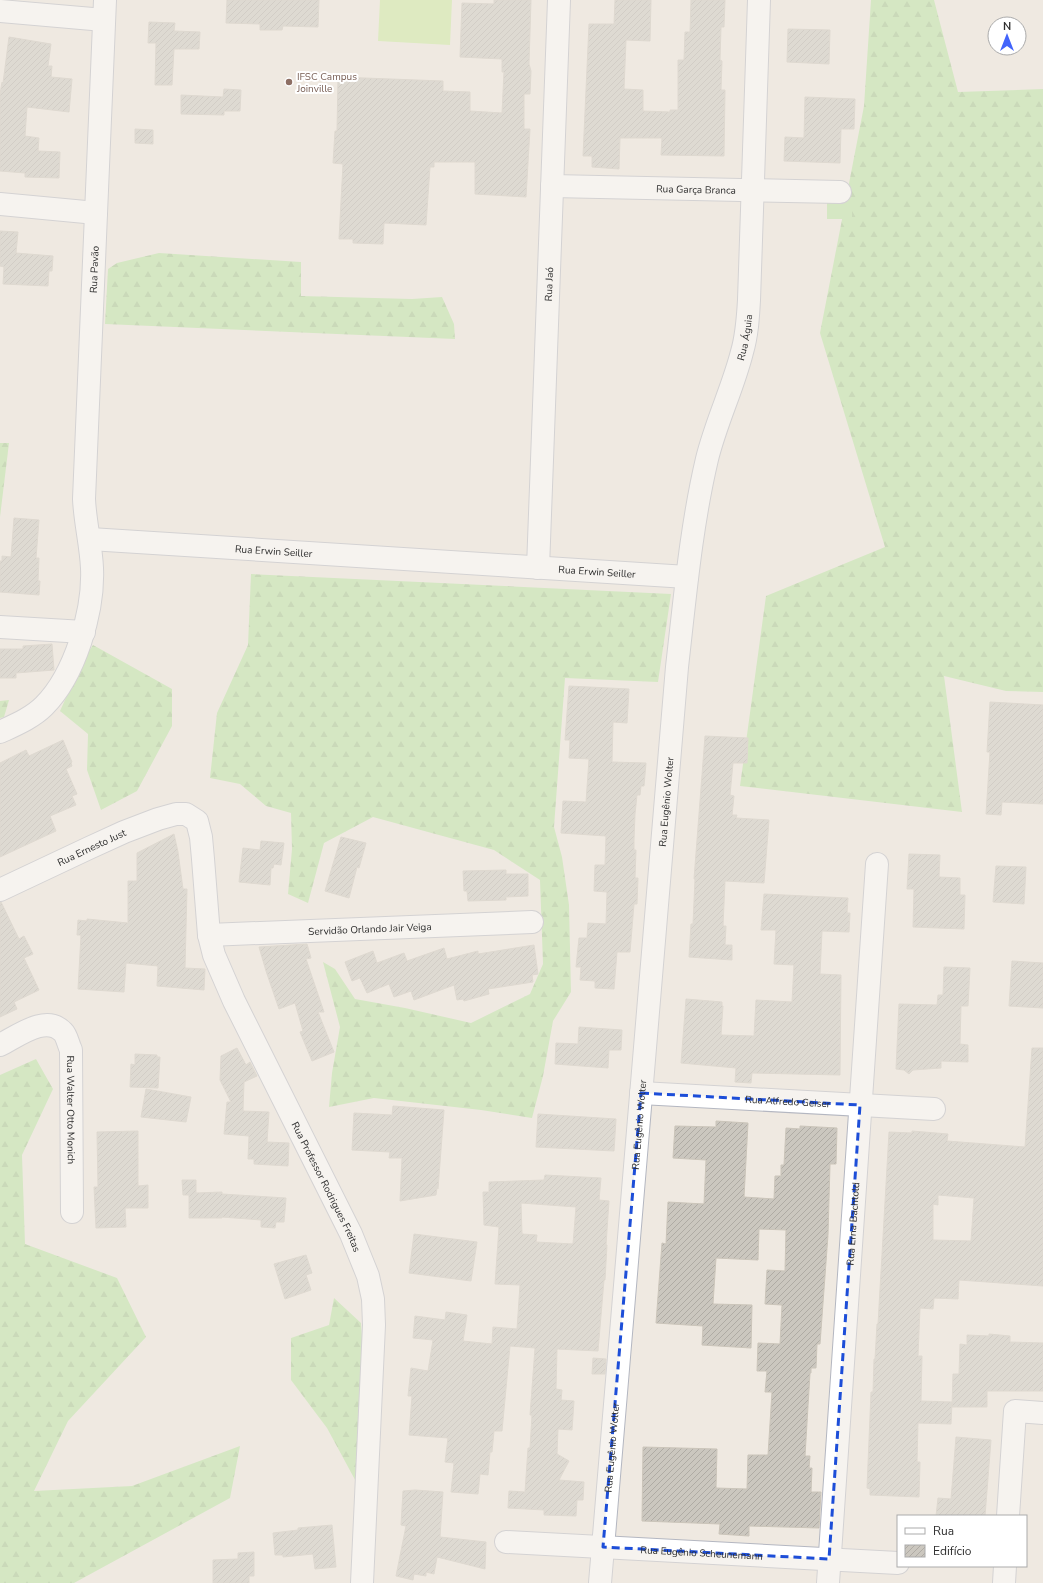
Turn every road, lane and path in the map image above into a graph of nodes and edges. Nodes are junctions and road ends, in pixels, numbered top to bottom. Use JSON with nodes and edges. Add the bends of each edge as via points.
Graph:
{"nodes":[{"id":1,"x":559,"y":0,"type":"edge"},
{"id":2,"x":759,"y":0,"type":"edge"},
{"id":3,"x":104,"y":10,"type":"edge"},
{"id":4,"x":0,"y":11,"type":"edge"},
{"id":5,"x":552,"y":186,"type":"junction"},
{"id":6,"x":753,"y":191,"type":"junction"},
{"id":7,"x":840,"y":192,"type":"dead end"},
{"id":8,"x":0,"y":204,"type":"edge"},
{"id":9,"x":96,"y":212,"type":"junction"},
{"id":10,"x":90,"y":539,"type":"junction"},
{"id":11,"x":538,"y":568,"type":"junction"},
{"id":12,"x":687,"y":578,"type":"junction"},
{"id":13,"x":0,"y":627,"type":"edge"},
{"id":14,"x":84,"y":632,"type":"junction"},
{"id":15,"x":677,"y":667,"type":"joint"},
{"id":16,"x":0,"y":732,"type":"edge"},
{"id":17,"x":186,"y":814,"type":"joint"},
{"id":18,"x":877,"y":864,"type":"dead end"},
{"id":19,"x":0,"y":890,"type":"edge"},
{"id":20,"x":532,"y":922,"type":"dead end"},
{"id":21,"x":209,"y":935,"type":"junction"},
{"id":22,"x":0,"y":1045,"type":"edge"},
{"id":23,"x":641,"y":1093,"type":"junction"},
{"id":24,"x":860,"y":1105,"type":"junction"},
{"id":25,"x":934,"y":1109,"type":"dead end"},
{"id":26,"x":72,"y":1212,"type":"dead end"},
{"id":27,"x":1043,"y":1413,"type":"edge"},
{"id":28,"x":1008,"y":1515,"type":"edge"},
{"id":29,"x":506,"y":1542,"type":"dead end"},
{"id":30,"x":603,"y":1547,"type":"junction"},
{"id":31,"x":829,"y":1560,"type":"junction"},
{"id":32,"x":897,"y":1563,"type":"edge"},
{"id":33,"x":1005,"y":1567,"type":"edge"},
{"id":34,"x":362,"y":1583,"type":"edge"},
{"id":35,"x":600,"y":1583,"type":"edge"},
{"id":36,"x":828,"y":1583,"type":"edge"},
{"id":37,"x":1004,"y":1583,"type":"edge"}],
"edges":[{"from":1,"to":5,"type":"street","name":"Rua Jaó"},
{"from":2,"to":6,"type":"street","name":"Rua Águia"},
{"from":3,"to":4,"type":"street"},
{"from":3,"to":9,"type":"street","name":"Rua Pavão"},
{"from":5,"to":6,"type":"street","name":"Rua Garça Branca"},
{"from":5,"to":11,"type":"street","name":"Rua Jaó"},
{"from":6,"to":7,"type":"street","name":"Rua Garça Branca"},
{"from":6,"to":12,"type":"street","name":"Rua Águia","via":[[747,328],[743,351],[707,458]]},
{"from":8,"to":9,"type":"street"},
{"from":9,"to":10,"type":"street","name":"Rua Pavão","via":[[84,499]]},
{"from":10,"to":11,"type":"street","name":"Rua Erwin Seiller"},
{"from":10,"to":14,"type":"street","via":[[93,587]]},
{"from":11,"to":12,"type":"street","name":"Rua Erwin Seiller"},
{"from":12,"to":15,"type":"street","name":"Rua Águia"},
{"from":13,"to":14,"type":"street"},
{"from":14,"to":16,"type":"street","via":[[65,676],[44,706],[32,716]]},
{"from":15,"to":23,"type":"street","name":"Rua Eugênio Wolter"},
{"from":17,"to":19,"type":"street","name":"Rua Ernesto Just","via":[[158,819],[124,832]]},
{"from":17,"to":21,"type":"street","name":"Rua Professor Rodrigues Freitas","via":[[197,821],[201,838]]},
{"from":18,"to":24,"type":"street","name":"Rua Erna Bachtold"},
{"from":20,"to":21,"type":"street","name":"Servidão Orlando Jair Veiga"},
{"from":21,"to":34,"type":"street","name":"Rua Professor Rodrigues Freitas","via":[[214,955],[234,1001],[352,1234],[368,1276],[373,1299],[374,1325]]},
{"from":22,"to":26,"type":"street","name":"Rua Walter Otto Monich","via":[[42,1025],[54,1025],[64,1033],[71,1050]]},
{"from":23,"to":24,"type":"street","name":"Rua Alfredo Geiser"},
{"from":23,"to":30,"type":"street","name":"Rua Eugênio Wolter"},
{"from":24,"to":25,"type":"street","name":"Rua Alfredo Geiser"},
{"from":24,"to":31,"type":"street","name":"Rua Erna Bachtold"},
{"from":27,"to":28,"type":"street","via":[[1015,1410]]},
{"from":29,"to":30,"type":"street","name":"Rua Eugênio Scheunemann"},
{"from":30,"to":31,"type":"street","name":"Rua Eugênio Scheunemann"},
{"from":30,"to":35,"type":"street","name":"Rua Eugênio Wolter"},
{"from":31,"to":32,"type":"street","name":"Rua Eugênio Scheunemann"},
{"from":31,"to":36,"type":"street","name":"Rua Erna Bachtold"},
{"from":33,"to":37,"type":"street"}]}
